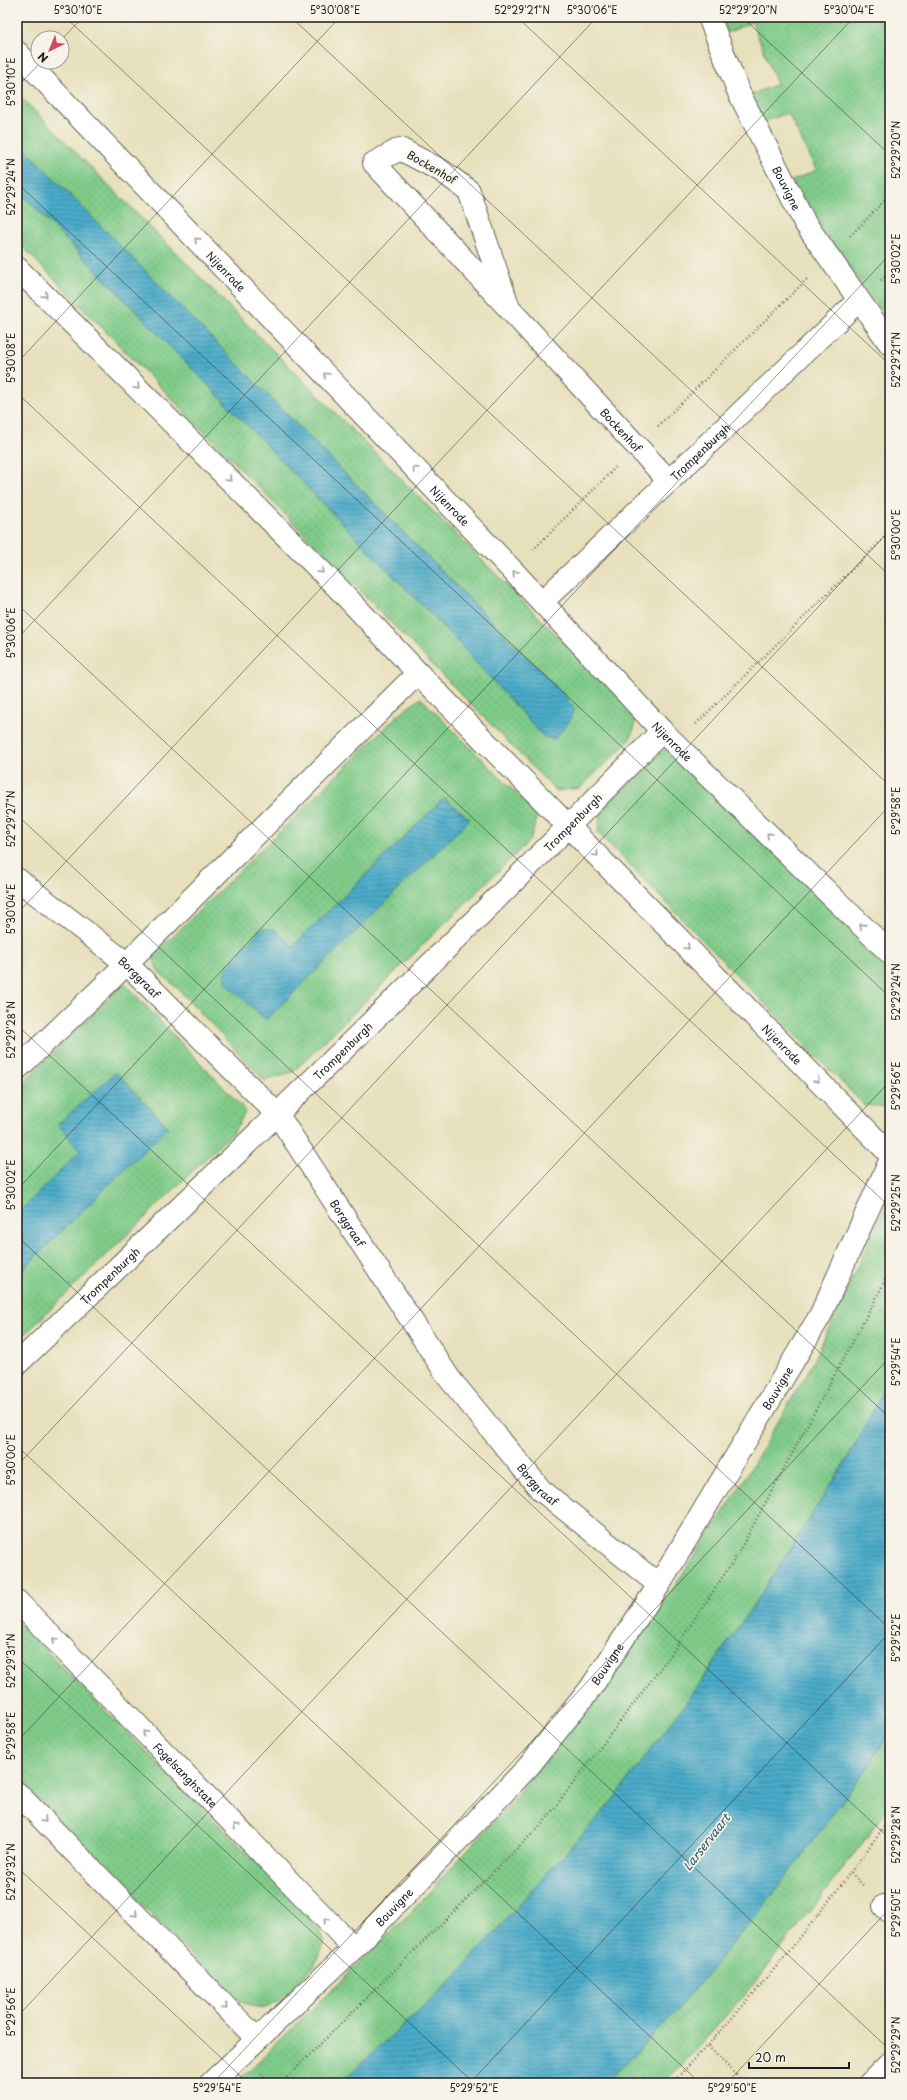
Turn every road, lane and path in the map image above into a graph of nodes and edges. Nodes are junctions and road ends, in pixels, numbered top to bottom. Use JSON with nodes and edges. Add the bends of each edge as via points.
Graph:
{"nodes":[{"id":1,"x":709,"y":17,"type":"edge"},
{"id":2,"x":17,"y":52,"type":"edge"},
{"id":3,"x":890,"y":195,"type":"edge"},
{"id":4,"x":828,"y":257,"type":"junction"},
{"id":5,"x":17,"y":268,"type":"edge"},
{"id":6,"x":858,"y":301,"type":"junction"},
{"id":7,"x":509,"y":308,"type":"junction"},
{"id":8,"x":890,"y":344,"type":"edge"},
{"id":9,"x":637,"y":447,"type":"junction"},
{"id":10,"x":669,"y":481,"type":"junction"},
{"id":11,"x":890,"y":532,"type":"edge"},
{"id":12,"x":513,"y":571,"type":"junction"},
{"id":13,"x":542,"y":602,"type":"junction"},
{"id":14,"x":418,"y":673,"type":"junction"},
{"id":15,"x":669,"y":738,"type":"junction"},
{"id":16,"x":569,"y":827,"type":"junction"},
{"id":17,"x":17,"y":879,"type":"edge"},
{"id":18,"x":890,"y":953,"type":"edge"},
{"id":19,"x":126,"y":963,"type":"junction"},
{"id":20,"x":17,"y":1070,"type":"edge"},
{"id":21,"x":278,"y":1115,"type":"junction"},
{"id":22,"x":890,"y":1154,"type":"edge"},
{"id":23,"x":890,"y":1161,"type":"edge"},
{"id":24,"x":17,"y":1364,"type":"edge"},
{"id":25,"x":659,"y":1585,"type":"junction"},
{"id":26,"x":17,"y":1601,"type":"edge"},
{"id":27,"x":17,"y":1792,"type":"edge"},
{"id":28,"x":890,"y":1818,"type":"edge"},
{"id":29,"x":354,"y":1948,"type":"junction"},
{"id":30,"x":257,"y":2039,"type":"junction"},
{"id":31,"x":708,"y":2046,"type":"junction"},
{"id":32,"x":890,"y":2063,"type":"edge"},
{"id":33,"x":211,"y":2083,"type":"edge"},
{"id":34,"x":672,"y":2083,"type":"edge"},
{"id":35,"x":744,"y":2083,"type":"edge"},
{"id":36,"x":870,"y":2083,"type":"edge"}],
"edges":[{"from":1,"to":4,"type":"street","name":"Bouvigne","via":[[739,93],[805,224]]},
{"from":12,"to":2,"type":"street","name":"Nijenrode","one_way":true},
{"from":3,"to":4,"type":"path"},
{"from":4,"to":6,"type":"street","name":"Bouvigne"},
{"from":4,"to":9,"type":"path"},
{"from":5,"to":14,"type":"street","name":"Nijenrode","one_way":true,"via":[[339,589]]},
{"from":6,"to":8,"type":"street","name":"Bouvigne"},
{"from":6,"to":10,"type":"street","name":"Trompenburgh"},
{"from":7,"to":7,"type":"street","name":"Bockenhof","via":[[488,285],[374,163],[400,149],[442,171],[469,191]]},
{"from":7,"to":9,"type":"street","name":"Bockenhof"},
{"from":9,"to":10,"type":"street","name":"Bockenhof"},
{"from":9,"to":12,"type":"path"},
{"from":10,"to":13,"type":"street","name":"Trompenburgh"},
{"from":11,"to":15,"type":"path"},
{"from":13,"to":12,"type":"street","name":"Nijenrode","one_way":true},
{"from":13,"to":15,"type":"street","name":"Nijenrode"},
{"from":14,"to":16,"type":"street","name":"Nijenrode"},
{"from":14,"to":19,"type":"street"},
{"from":15,"to":16,"type":"street","name":"Trompenburgh"},
{"from":18,"to":15,"type":"street","name":"Nijenrode","one_way":true},
{"from":16,"to":21,"type":"street","name":"Trompenburgh"},
{"from":16,"to":22,"type":"street","name":"Nijenrode","one_way":true},
{"from":17,"to":19,"type":"street","name":"Borggraaf"},
{"from":19,"to":20,"type":"street"},
{"from":19,"to":21,"type":"street","name":"Borggraaf"},
{"from":21,"to":24,"type":"street","name":"Trompenburgh"},
{"from":21,"to":25,"type":"street","name":"Borggraaf","via":[[449,1378],[541,1490]]},
{"from":23,"to":25,"type":"street","name":"Bouvigne","via":[[820,1316]]},
{"from":25,"to":29,"type":"street","name":"Bouvigne","via":[[590,1689],[528,1766]]},
{"from":29,"to":26,"type":"street","name":"Fogelsanghstate","one_way":true},
{"from":27,"to":30,"type":"street","one_way":true},
{"from":28,"to":31,"type":"path","via":[[851,1873],[762,1984]]},
{"from":29,"to":30,"type":"street","name":"Bouvigne"},
{"from":30,"to":33,"type":"street","name":"Bouvigne"},
{"from":31,"to":34,"type":"path"},
{"from":31,"to":35,"type":"path"},
{"from":32,"to":36,"type":"street"}]}
